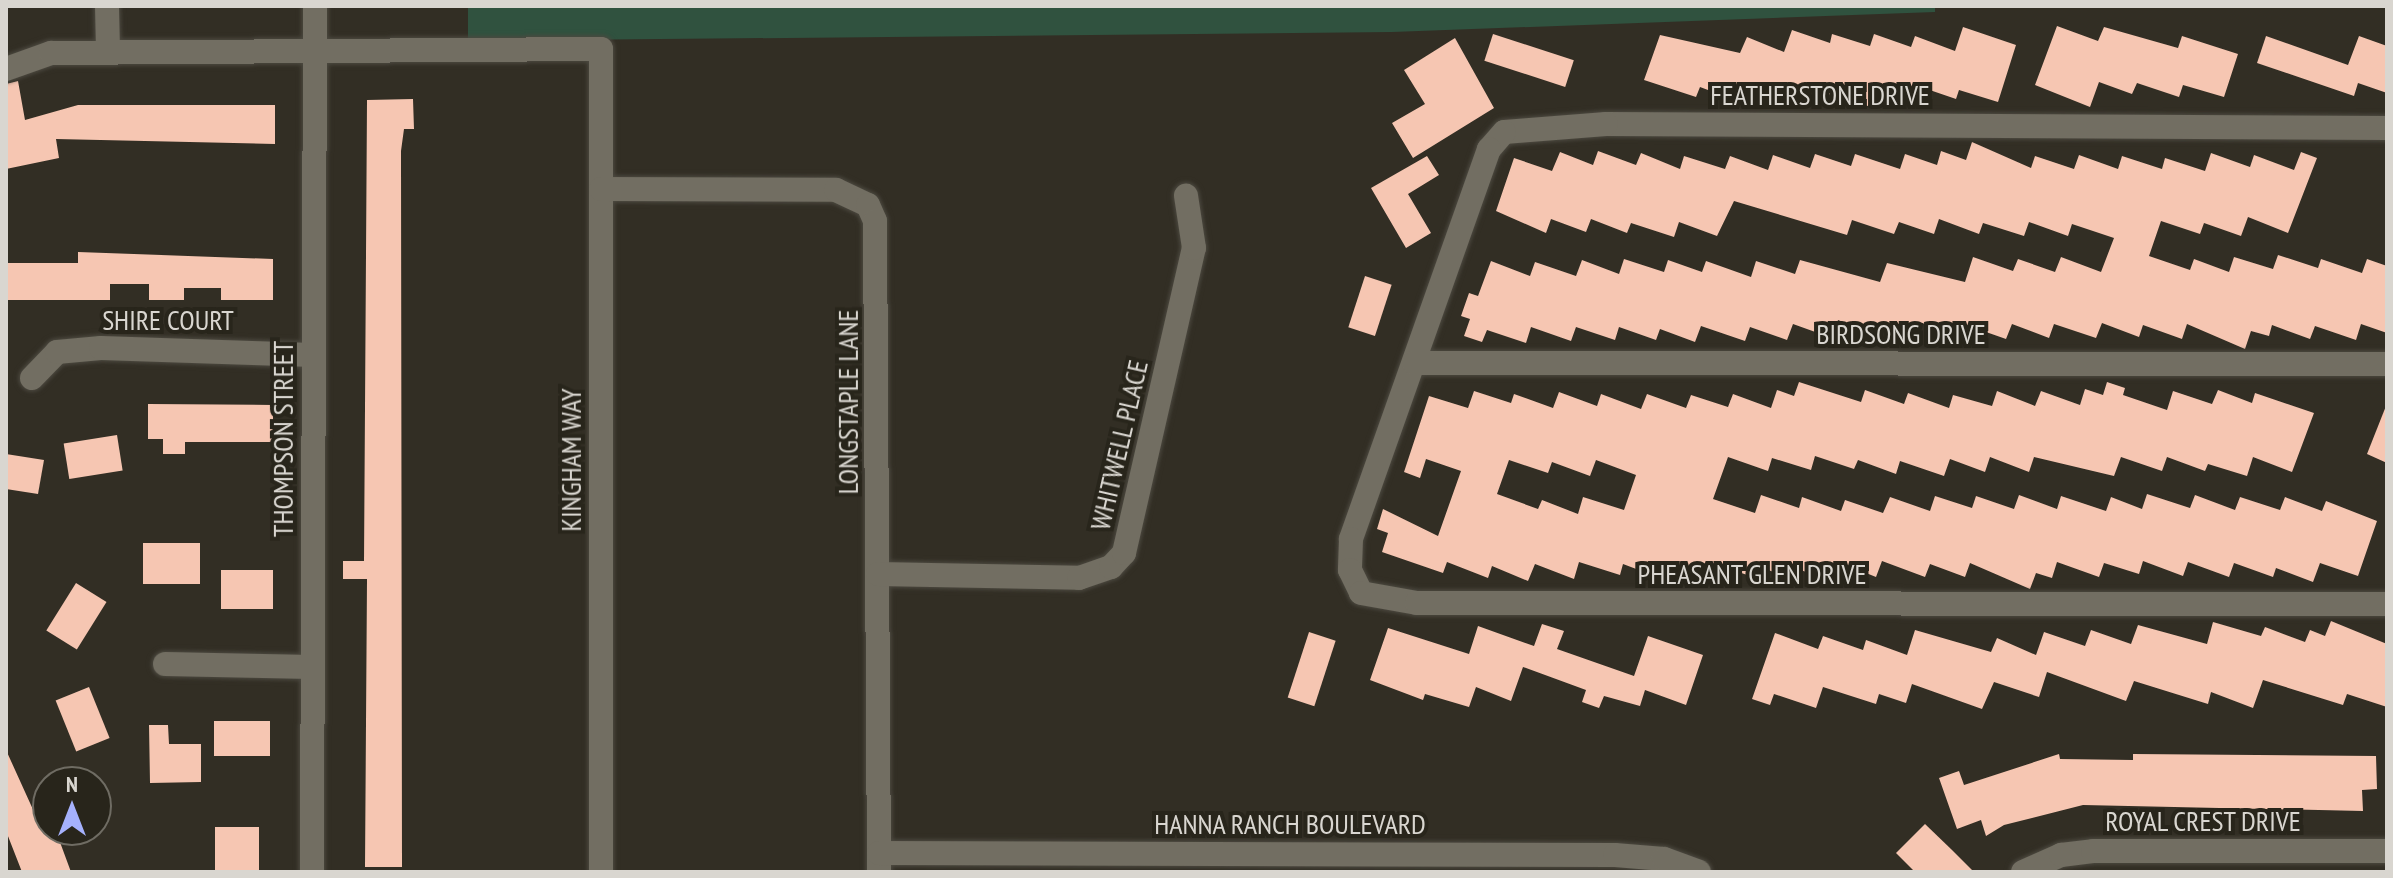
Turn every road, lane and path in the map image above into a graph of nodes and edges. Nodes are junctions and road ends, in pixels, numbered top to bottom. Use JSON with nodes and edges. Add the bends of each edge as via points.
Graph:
{"nodes":[{"id":1,"x":107,"y":6,"type":"edge"},
{"id":2,"x":315,"y":6,"type":"edge"},
{"id":3,"x":108,"y":51,"type":"junction"},
{"id":4,"x":315,"y":51,"type":"junction"},
{"id":5,"x":6,"y":69,"type":"edge"},
{"id":6,"x":2387,"y":128,"type":"edge"},
{"id":7,"x":601,"y":189,"type":"junction"},
{"id":8,"x":1186,"y":196,"type":"dead end"},
{"id":9,"x":313,"y":355,"type":"junction"},
{"id":10,"x":1414,"y":363,"type":"junction"},
{"id":11,"x":2387,"y":364,"type":"edge"},
{"id":12,"x":32,"y":378,"type":"dead end"},
{"id":13,"x":878,"y":574,"type":"junction"},
{"id":14,"x":2387,"y":604,"type":"edge"},
{"id":15,"x":165,"y":664,"type":"dead end"},
{"id":16,"x":312,"y":667,"type":"junction"},
{"id":17,"x":2387,"y":851,"type":"edge"},
{"id":18,"x":879,"y":862,"type":"edge"},
{"id":19,"x":312,"y":872,"type":"edge"},
{"id":20,"x":601,"y":872,"type":"edge"},
{"id":21,"x":1699,"y":872,"type":"edge"},
{"id":22,"x":2023,"y":872,"type":"edge"}],
"edges":[{"from":1,"to":3,"type":"street"},
{"from":2,"to":4,"type":"street","name":"THOMPSON STREET"},
{"from":3,"to":4,"type":"street"},
{"from":3,"to":5,"type":"street","via":[[51,53]]},
{"from":4,"to":7,"type":"street","name":"KINGHAM WAY","via":[[601,49]]},
{"from":4,"to":9,"type":"street","name":"THOMPSON STREET"},
{"from":6,"to":10,"type":"street","name":"FEATHERSTONE DRIVE","via":[[1525,127],[1504,132],[1489,149]]},
{"from":7,"to":13,"type":"street","name":"LONGSTAPLE LANE","via":[[836,190],[868,205],[878,240]]},
{"from":7,"to":20,"type":"street","name":"KINGHAM WAY"},
{"from":8,"to":13,"type":"street","name":"WHITWELL PLACE","via":[[1194,248],[1124,553],[1111,567],[1079,578]]},
{"from":9,"to":12,"type":"street","name":"SHIRE COURT","via":[[101,348],[57,352]]},
{"from":9,"to":16,"type":"street","name":"THOMPSON STREET"},
{"from":10,"to":11,"type":"street","name":"BIRDSONG DRIVE"},
{"from":10,"to":14,"type":"street","name":"PHEASANT GLEN DRIVE","via":[[1351,539],[1350,570],[1361,593],[1379,600]]},
{"from":13,"to":18,"type":"street","name":"LONGSTAPLE LANE"},
{"from":15,"to":16,"type":"street"},
{"from":16,"to":19,"type":"street","name":"THOMPSON STREET"},
{"from":17,"to":22,"type":"street","name":"ROYAL CREST DRIVE","via":[[2093,851],[2061,855]]},
{"from":18,"to":21,"type":"street","name":"HANNA RANCH BOULEVARD","via":[[1615,855],[1664,859]]}]}
